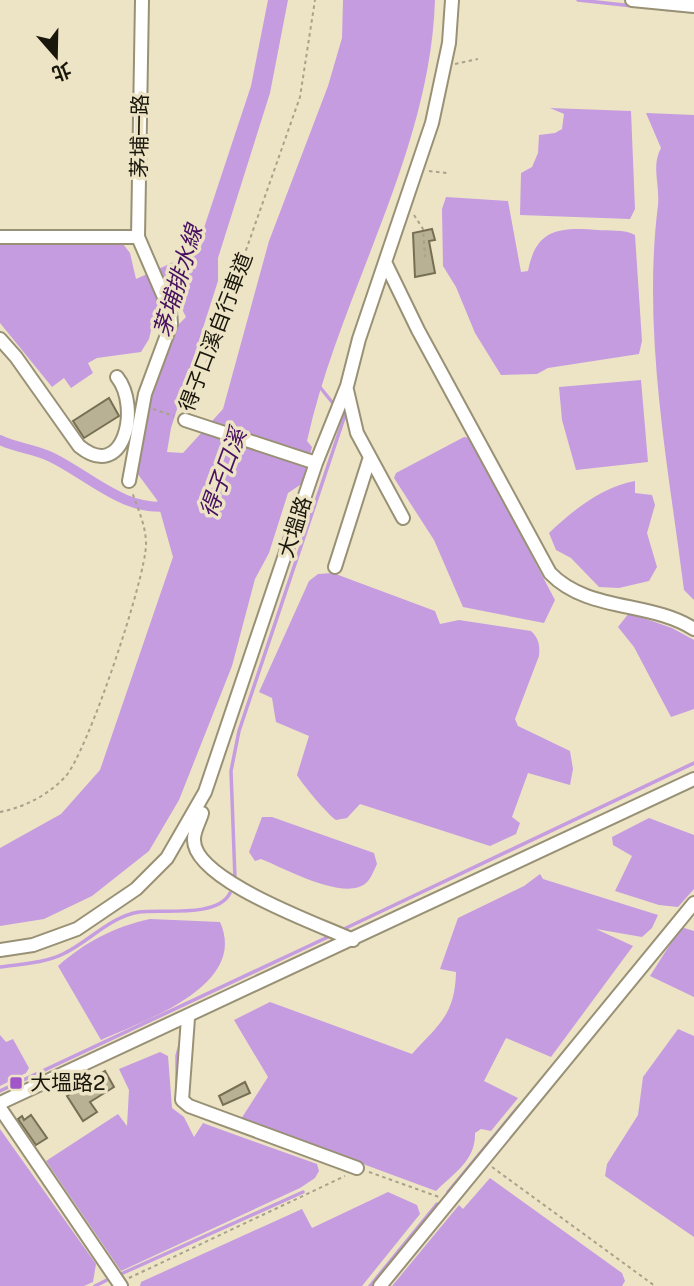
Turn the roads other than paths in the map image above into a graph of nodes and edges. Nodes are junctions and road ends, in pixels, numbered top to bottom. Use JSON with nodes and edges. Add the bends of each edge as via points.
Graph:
{"nodes":[{"id":1,"x":142,"y":0,"type":"edge"},
{"id":2,"x":452,"y":0,"type":"edge"},
{"id":3,"x":632,"y":0,"type":"edge"},
{"id":4,"x":694,"y":6,"type":"edge"},
{"id":5,"x":0,"y":237,"type":"edge"},
{"id":6,"x":138,"y":237,"type":"junction"},
{"id":7,"x":386,"y":264,"type":"junction"},
{"id":8,"x":0,"y":340,"type":"edge"},
{"id":9,"x":117,"y":377,"type":"dead end"},
{"id":10,"x":347,"y":386,"type":"junction"},
{"id":11,"x":144,"y":406,"type":"joint"},
{"id":12,"x":185,"y":419,"type":"road end"},
{"id":13,"x":369,"y":460,"type":"junction"},
{"id":14,"x":316,"y":463,"type":"junction"},
{"id":15,"x":129,"y":481,"type":"road end"},
{"id":16,"x":403,"y":518,"type":"dead end"},
{"id":17,"x":335,"y":567,"type":"dead end"},
{"id":18,"x":694,"y":629,"type":"edge"},
{"id":19,"x":694,"y":779,"type":"edge"},
{"id":20,"x":205,"y":792,"type":"junction"},
{"id":21,"x":694,"y":903,"type":"edge"},
{"id":22,"x":353,"y":940,"type":"junction"},
{"id":23,"x":0,"y":950,"type":"edge"},
{"id":24,"x":188,"y":1017,"type":"junction"},
{"id":25,"x":0,"y":1106,"type":"edge"},
{"id":26,"x":357,"y":1168,"type":"road end"},
{"id":27,"x":120,"y":1284,"type":"edge"},
{"id":28,"x":380,"y":1286,"type":"edge"}],
"edges":[{"from":1,"to":6,"type":"street","name":"茅埔一路"},
{"from":2,"to":7,"type":"street","name":"大塭路","via":[[435,111]]},
{"from":3,"to":4,"type":"street"},
{"from":5,"to":6,"type":"street"},
{"from":6,"to":11,"type":"street","name":"茅埔一路","via":[[170,311],[171,324]]},
{"from":7,"to":10,"type":"street","name":"大塭路"},
{"from":7,"to":18,"type":"street","via":[[550,573],[573,593],[661,615]]},
{"from":8,"to":9,"type":"street","via":[[88,454],[103,457],[124,438],[129,415],[125,390]]},
{"from":10,"to":13,"type":"street","via":[[357,433]]},
{"from":10,"to":14,"type":"street","name":"大塭路"},
{"from":11,"to":15,"type":"street","name":"得子口溪自行車道"},
{"from":12,"to":14,"type":"street"},
{"from":13,"to":16,"type":"street"},
{"from":13,"to":17,"type":"street"},
{"from":14,"to":20,"type":"street","name":"大塭路"},
{"from":19,"to":22,"type":"street"},
{"from":20,"to":22,"type":"street","via":[[193,840],[197,852],[249,895]]},
{"from":20,"to":23,"type":"street","name":"大塭路","via":[[167,858],[136,890],[77,929],[33,945]]},
{"from":21,"to":28,"type":"street"},
{"from":22,"to":24,"type":"street"},
{"from":24,"to":25,"type":"street"},
{"from":24,"to":26,"type":"street","via":[[182,1085],[183,1100],[189,1106]]},
{"from":25,"to":27,"type":"street"}]}
